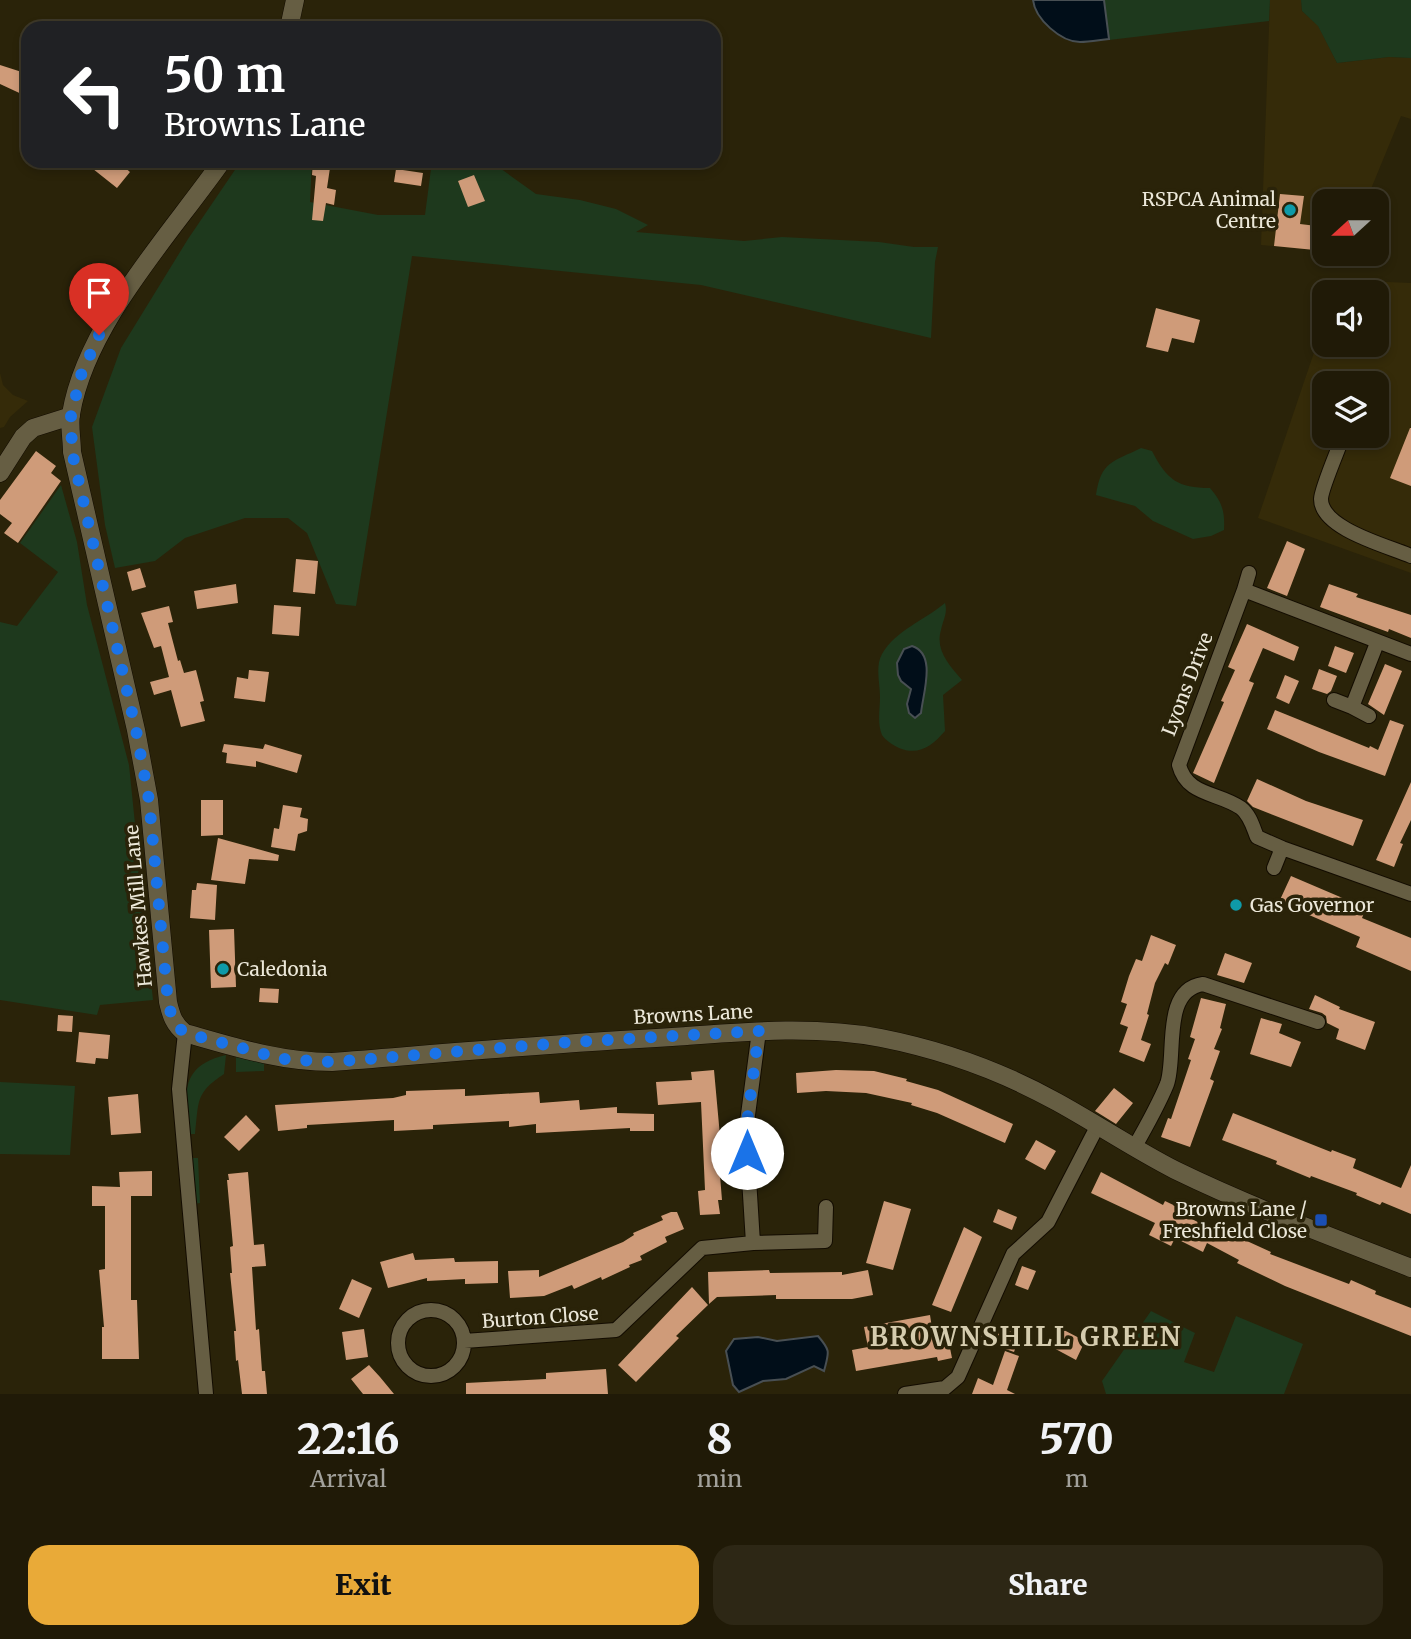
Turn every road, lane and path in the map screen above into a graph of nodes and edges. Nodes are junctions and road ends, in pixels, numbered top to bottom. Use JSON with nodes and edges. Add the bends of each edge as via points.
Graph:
{"nodes":[{"id":1,"x":295,"y":0,"type":"edge"},
{"id":2,"x":290,"y":21,"type":"edge"},
{"id":3,"x":217,"y":168,"type":"edge"},
{"id":4,"x":71,"y":416,"type":"junction"},
{"id":5,"x":1339,"y":448,"type":"edge"},
{"id":6,"x":0,"y":473,"type":"edge"},
{"id":7,"x":1411,"y":556,"type":"edge"},
{"id":8,"x":1249,"y":573,"type":"dead end"},
{"id":9,"x":1244,"y":590,"type":"junction"},
{"id":10,"x":1377,"y":643,"type":"junction"},
{"id":11,"x":1411,"y":654,"type":"edge"},
{"id":12,"x":1334,"y":700,"type":"dead end"},
{"id":13,"x":1352,"y":707,"type":"junction"},
{"id":14,"x":1369,"y":716,"type":"dead end"},
{"id":15,"x":1282,"y":848,"type":"junction"},
{"id":16,"x":1274,"y":868,"type":"dead end"},
{"id":17,"x":1411,"y":894,"type":"edge"},
{"id":18,"x":1318,"y":1022,"type":"dead end"},
{"id":19,"x":759,"y":1031,"type":"junction"},
{"id":20,"x":185,"y":1033,"type":"junction"},
{"id":21,"x":1097,"y":1127,"type":"junction"},
{"id":22,"x":1134,"y":1148,"type":"junction"},
{"id":23,"x":826,"y":1207,"type":"dead end"},
{"id":24,"x":753,"y":1243,"type":"junction"},
{"id":25,"x":1411,"y":1268,"type":"edge"},
{"id":26,"x":464,"y":1341,"type":"junction"},
{"id":27,"x":946,"y":1391,"type":"edge"},
{"id":28,"x":206,"y":1394,"type":"edge"},
{"id":29,"x":905,"y":1394,"type":"edge"}],
"edges":[{"from":1,"to":2,"type":"street"},
{"from":3,"to":4,"type":"street","name":"Hawkes Mill Lane","via":[[99,335],[81,375]]},
{"from":4,"to":6,"type":"street","via":[[33,428]]},
{"from":4,"to":20,"type":"street","name":"Hawkes Mill Lane","via":[[72,452],[149,800],[168,1002],[174,1022]]},
{"from":5,"to":7,"type":"street","via":[[1321,499],[1326,514],[1339,527]]},
{"from":8,"to":9,"type":"street","name":"Lyons Drive"},
{"from":9,"to":10,"type":"street"},
{"from":9,"to":15,"type":"street","name":"Lyons Drive","via":[[1179,765],[1182,778],[1193,787],[1241,808],[1257,837]]},
{"from":10,"to":11,"type":"street"},
{"from":10,"to":13,"type":"street"},
{"from":12,"to":13,"type":"street"},
{"from":13,"to":14,"type":"street"},
{"from":15,"to":16,"type":"street"},
{"from":15,"to":17,"type":"street"},
{"from":18,"to":22,"type":"street","via":[[1203,984],[1189,989],[1172,1025],[1168,1081]]},
{"from":19,"to":20,"type":"street","name":"Browns Lane","via":[[332,1062],[283,1059]]},
{"from":19,"to":21,"type":"street","name":"Browns Lane","via":[[832,1032],[931,1051],[1018,1083]]},
{"from":19,"to":24,"type":"street","via":[[746,1130]]},
{"from":20,"to":28,"type":"street","via":[[179,1089]]},
{"from":21,"to":22,"type":"street","name":"Browns Lane"},
{"from":21,"to":27,"type":"street","via":[[1048,1222],[1013,1254],[963,1368]]},
{"from":22,"to":25,"type":"street","name":"Browns Lane","via":[[1221,1191]]},
{"from":23,"to":24,"type":"street","name":"Burton Close","via":[[825,1241]]},
{"from":24,"to":26,"type":"street","name":"Burton Close","via":[[702,1248],[616,1330]]},
{"from":26,"to":26,"type":"street","name":"Burton Close","via":[[455,1320],[432,1310],[409,1317],[398,1340],[405,1364],[429,1376],[453,1367]]},
{"from":27,"to":29,"type":"street"}]}
